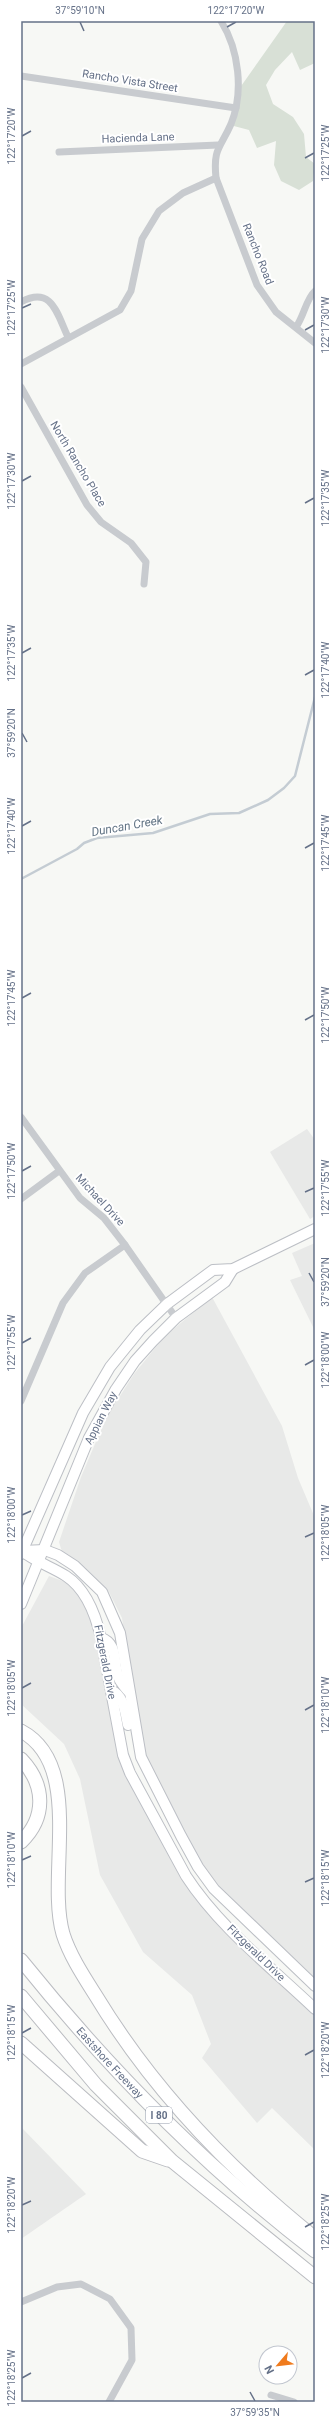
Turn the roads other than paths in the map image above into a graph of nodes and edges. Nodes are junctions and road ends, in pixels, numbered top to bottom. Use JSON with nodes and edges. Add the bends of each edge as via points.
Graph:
{"nodes":[{"id":1,"x":221,"y":21,"type":"edge"},
{"id":2,"x":21,"y":76,"type":"edge"},
{"id":3,"x":236,"y":108,"type":"junction"},
{"id":4,"x":218,"y":145,"type":"junction"},
{"id":5,"x":59,"y":152,"type":"dead end"},
{"id":6,"x":216,"y":178,"type":"junction"},
{"id":7,"x":315,"y":291,"type":"edge"},
{"id":8,"x":21,"y":302,"type":"edge"},
{"id":9,"x":296,"y":327,"type":"junction"},
{"id":10,"x":68,"y":337,"type":"junction"},
{"id":11,"x":315,"y":343,"type":"edge"},
{"id":12,"x":21,"y":364,"type":"edge"},
{"id":13,"x":21,"y":387,"type":"edge"},
{"id":14,"x":144,"y":584,"type":"dead end"},
{"id":15,"x":22,"y":1117,"type":"edge"},
{"id":16,"x":59,"y":1171,"type":"junction"},
{"id":17,"x":21,"y":1199,"type":"edge"},
{"id":18,"x":315,"y":1229,"type":"edge"},
{"id":19,"x":126,"y":1245,"type":"junction"},
{"id":20,"x":233,"y":1269,"type":"junction"},
{"id":21,"x":167,"y":1304,"type":"junction"},
{"id":22,"x":176,"y":1318,"type":"junction"},
{"id":23,"x":21,"y":1401,"type":"edge"},
{"id":24,"x":44,"y":1550,"type":"junction"},
{"id":25,"x":21,"y":1552,"type":"edge"},
{"id":26,"x":38,"y":1563,"type":"junction"},
{"id":27,"x":21,"y":1604,"type":"edge"},
{"id":28,"x":101,"y":1638,"type":"junction"},
{"id":29,"x":111,"y":1690,"type":"junction"},
{"id":30,"x":129,"y":1692,"type":"junction"},
{"id":31,"x":21,"y":1731,"type":"edge"},
{"id":32,"x":137,"y":1740,"type":"junction"},
{"id":33,"x":21,"y":1759,"type":"edge"},
{"id":34,"x":21,"y":1842,"type":"edge"},
{"id":35,"x":21,"y":1960,"type":"edge"},
{"id":36,"x":315,"y":1986,"type":"edge"},
{"id":37,"x":21,"y":1996,"type":"edge"},
{"id":38,"x":315,"y":2009,"type":"edge"},
{"id":39,"x":21,"y":2043,"type":"edge"},
{"id":40,"x":172,"y":2161,"type":"junction"},
{"id":41,"x":315,"y":2238,"type":"edge"},
{"id":42,"x":315,"y":2252,"type":"edge"},
{"id":43,"x":315,"y":2277,"type":"edge"},
{"id":44,"x":21,"y":2302,"type":"edge"},
{"id":45,"x":271,"y":2395,"type":"dead end"},
{"id":46,"x":109,"y":2402,"type":"edge"},
{"id":47,"x":294,"y":2402,"type":"edge"}],
"edges":[{"from":1,"to":3,"type":"street","via":[[228,32],[234,52],[239,89]]},
{"from":2,"to":3,"type":"street","name":"Rancho Vista Street"},
{"from":3,"to":4,"type":"street","via":[[230,125]]},
{"from":4,"to":5,"type":"street","name":"Hacienda Lane"},
{"from":4,"to":6,"type":"street"},
{"from":6,"to":9,"type":"street","name":"Rancho Road","via":[[257,286],[276,312]]},
{"from":6,"to":10,"type":"street","via":[[183,193],[159,211],[142,239],[131,291],[120,310]]},
{"from":7,"to":9,"type":"street"},
{"from":8,"to":10,"type":"street","via":[[41,296],[50,301]]},
{"from":9,"to":11,"type":"street","name":"Rancho Road"},
{"from":10,"to":12,"type":"street"},
{"from":13,"to":14,"type":"street","name":"North Rancho Place","via":[[87,505],[101,522],[131,543],[146,562]]},
{"from":15,"to":16,"type":"street","name":"Michael Drive"},
{"from":16,"to":17,"type":"street"},
{"from":16,"to":19,"type":"street","name":"Michael Drive","via":[[80,1198],[104,1218]]},
{"from":18,"to":20,"type":"main road","name":"Appian Way"},
{"from":19,"to":21,"type":"street","name":"Michael Drive"},
{"from":19,"to":23,"type":"street","via":[[85,1273],[63,1303]]},
{"from":20,"to":21,"type":"main road","name":"Appian Way","via":[[213,1270]]},
{"from":20,"to":22,"type":"main road","name":"Appian Way","via":[[225,1282]]},
{"from":21,"to":22,"type":"street","name":"Michael Drive"},
{"from":21,"to":25,"type":"main road","name":"Appian Way","via":[[119,1356],[83,1413]]},
{"from":22,"to":24,"type":"main road","name":"Appian Way","via":[[135,1361],[101,1414]]},
{"from":24,"to":25,"type":"main road"},
{"from":24,"to":26,"type":"main road","name":"Appian Way"},
{"from":24,"to":30,"type":"main road","name":"Fitzgerald Drive","via":[[75,1566],[102,1592],[120,1634]]},
{"from":25,"to":26,"type":"main road","name":"Fitzgerald Drive"},
{"from":26,"to":27,"type":"main road","name":"Appian Way"},
{"from":26,"to":28,"type":"main road","name":"Fitzgerald Drive","via":[[67,1577],[78,1588],[97,1620]]},
{"from":28,"to":29,"type":"main road","name":"Fitzgerald Drive"},
{"from":28,"to":30,"type":"main road","via":[[107,1640],[113,1649],[119,1679]]},
{"from":29,"to":32,"type":"main road","via":[[118,1693],[130,1730]]},
{"from":29,"to":38,"type":"main road","name":"Fitzgerald Drive","via":[[123,1755],[130,1773],[196,1892],[219,1918]]},
{"from":30,"to":32,"type":"main road","name":"Fitzgerald Drive"},
{"from":31,"to":41,"type":"highway","via":[[35,1740],[47,1756],[56,1782],[58,1907],[63,1934],[76,1964],[108,2015],[188,2119],[249,2183]]},
{"from":32,"to":36,"type":"main road","name":"Fitzgerald Drive","via":[[148,1774],[198,1867],[210,1884]]},
{"from":33,"to":34,"type":"highway","via":[[32,1770],[39,1789],[39,1811],[35,1824]]},
{"from":35,"to":42,"type":"highway","name":"Eastshore Freeway","number":"I 80","via":[[108,2060],[181,2138],[260,2209]]},
{"from":37,"to":40,"type":"highway","number":"I 80","via":[[96,2085]]},
{"from":39,"to":40,"type":"highway","via":[[142,2150]]},
{"from":40,"to":43,"type":"highway","number":"I 80"},
{"from":44,"to":46,"type":"street","via":[[57,2287],[81,2284],[110,2299],[131,2328],[132,2360]]},
{"from":45,"to":47,"type":"street"}]}
